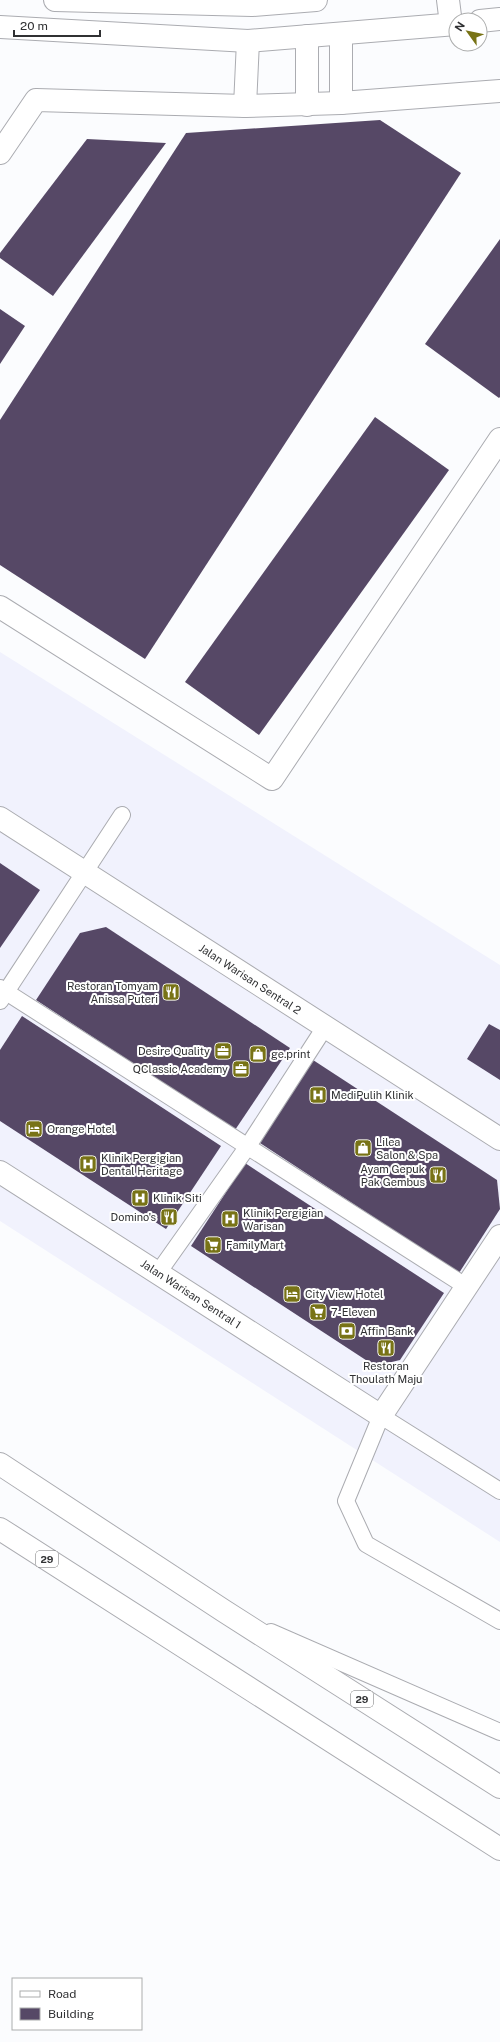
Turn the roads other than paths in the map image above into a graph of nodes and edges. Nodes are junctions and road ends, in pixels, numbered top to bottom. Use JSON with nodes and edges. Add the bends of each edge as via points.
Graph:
{"nodes":[{"id":1,"x":55,"y":0,"type":"edge"},
{"id":2,"x":316,"y":0,"type":"edge"},
{"id":3,"x":448,"y":0,"type":"edge"},
{"id":4,"x":451,"y":12,"type":"edge"},
{"id":5,"x":500,"y":19,"type":"edge"},
{"id":6,"x":488,"y":20,"type":"edge"},
{"id":7,"x":448,"y":25,"type":"edge"},
{"id":8,"x":0,"y":26,"type":"edge"},
{"id":9,"x":341,"y":34,"type":"junction"},
{"id":10,"x":307,"y":36,"type":"junction"},
{"id":11,"x":248,"y":41,"type":"junction"},
{"id":12,"x":500,"y":91,"type":"edge"},
{"id":13,"x":341,"y":103,"type":"junction"},
{"id":14,"x":307,"y":105,"type":"junction"},
{"id":15,"x":245,"y":106,"type":"junction"},
{"id":16,"x":0,"y":153,"type":"edge"},
{"id":17,"x":500,"y":439,"type":"edge"},
{"id":18,"x":0,"y":607,"type":"edge"},
{"id":19,"x":122,"y":816,"type":"dead end"},
{"id":20,"x":0,"y":818,"type":"edge"},
{"id":21,"x":85,"y":873,"type":"junction"},
{"id":22,"x":2,"y":993,"type":"edge"},
{"id":23,"x":325,"y":1027,"type":"junction"},
{"id":24,"x":500,"y":1139,"type":"edge"},
{"id":25,"x":248,"y":1146,"type":"junction"},
{"id":26,"x":0,"y":1172,"type":"edge"},
{"id":27,"x":500,"y":1236,"type":"edge"},
{"id":28,"x":158,"y":1273,"type":"junction"},
{"id":29,"x":467,"y":1287,"type":"junction"},
{"id":30,"x":381,"y":1416,"type":"junction"},
{"id":31,"x":0,"y":1464,"type":"edge"},
{"id":32,"x":500,"y":1491,"type":"edge"},
{"id":33,"x":0,"y":1529,"type":"edge"},
{"id":34,"x":224,"y":1611,"type":"junction"},
{"id":35,"x":500,"y":1621,"type":"edge"},
{"id":36,"x":500,"y":1732,"type":"edge"},
{"id":37,"x":500,"y":1787,"type":"edge"},
{"id":38,"x":500,"y":1849,"type":"edge"}],
"edges":[{"from":1,"to":2,"type":"main road","via":[[252,5]]},
{"from":3,"to":4,"type":"main road"},
{"from":5,"to":6,"type":"main road"},
{"from":7,"to":9,"type":"main road"},
{"from":8,"to":11,"type":"main road"},
{"from":9,"to":10,"type":"main road"},
{"from":9,"to":13,"type":"main road"},
{"from":10,"to":11,"type":"main road"},
{"from":10,"to":14,"type":"main road"},
{"from":11,"to":15,"type":"main road"},
{"from":12,"to":13,"type":"main road"},
{"from":13,"to":14,"type":"main road"},
{"from":14,"to":15,"type":"main road"},
{"from":15,"to":16,"type":"main road","via":[[36,100]]},
{"from":17,"to":18,"type":"main road","via":[[272,779]]},
{"from":19,"to":21,"type":"lane"},
{"from":20,"to":21,"type":"main road","name":"Jalan Warisan Sentral 2"},
{"from":21,"to":22,"type":"lane"},
{"from":21,"to":23,"type":"main road","name":"Jalan Warisan Sentral 2"},
{"from":22,"to":25,"type":"lane"},
{"from":23,"to":24,"type":"main road","name":"Jalan Warisan Sentral 2"},
{"from":23,"to":25,"type":"lane"},
{"from":25,"to":28,"type":"lane"},
{"from":25,"to":29,"type":"lane"},
{"from":26,"to":28,"type":"main road","name":"Jalan Warisan Sentral 1"},
{"from":27,"to":29,"type":"main road"},
{"from":28,"to":30,"type":"main road","name":"Jalan Warisan Sentral 1"},
{"from":29,"to":30,"type":"main road"},
{"from":30,"to":32,"type":"lane"},
{"from":30,"to":35,"type":"lane","via":[[346,1501],[366,1544]]},
{"from":31,"to":34,"type":"main road","number":"29"},
{"from":33,"to":38,"type":"main road","number":"29"},
{"from":34,"to":36,"type":"lane"},
{"from":34,"to":37,"type":"main road","number":"29"}]}
